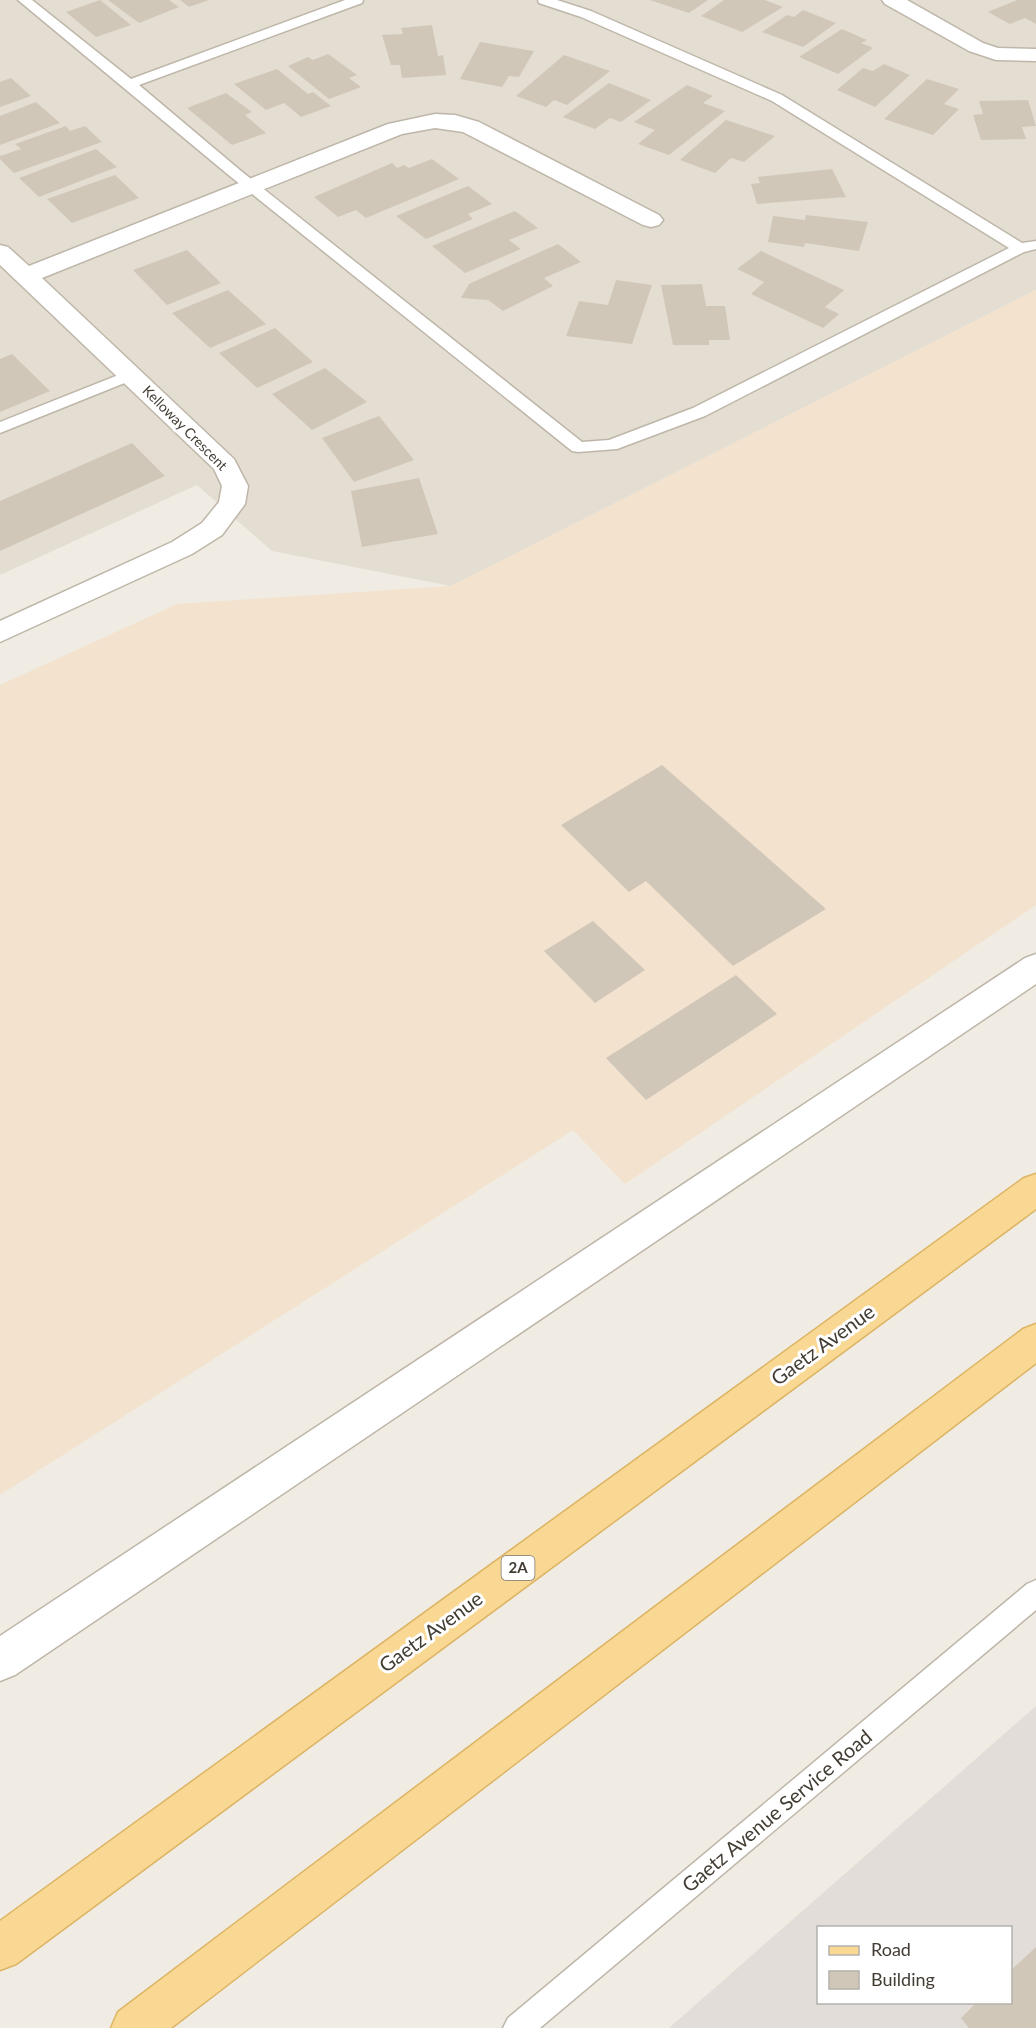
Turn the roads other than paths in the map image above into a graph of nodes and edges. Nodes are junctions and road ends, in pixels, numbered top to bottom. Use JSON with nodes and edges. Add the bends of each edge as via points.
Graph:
{"nodes":[{"id":1,"x":24,"y":0,"type":"edge"},
{"id":2,"x":357,"y":0,"type":"edge"},
{"id":3,"x":544,"y":0,"type":"edge"},
{"id":4,"x":892,"y":0,"type":"edge"},
{"id":5,"x":1036,"y":55,"type":"edge"},
{"id":6,"x":129,"y":84,"type":"junction"},
{"id":7,"x":252,"y":187,"type":"junction"},
{"id":8,"x":651,"y":220,"type":"dead end"},
{"id":9,"x":1036,"y":244,"type":"edge"},
{"id":10,"x":1020,"y":248,"type":"junction"},
{"id":11,"x":0,"y":252,"type":"edge"},
{"id":12,"x":26,"y":276,"type":"junction"},
{"id":13,"x":131,"y":375,"type":"junction"},
{"id":14,"x":0,"y":428,"type":"edge"},
{"id":15,"x":0,"y":632,"type":"edge"},
{"id":16,"x":1036,"y":967,"type":"edge"},
{"id":17,"x":1036,"y":1188,"type":"edge"},
{"id":18,"x":1036,"y":1341,"type":"edge"},
{"id":19,"x":1036,"y":1593,"type":"edge"},
{"id":20,"x":0,"y":1660,"type":"edge"},
{"id":21,"x":0,"y":1947,"type":"edge"},
{"id":22,"x":134,"y":2028,"type":"edge"},
{"id":23,"x":518,"y":2028,"type":"edge"}],
"edges":[{"from":1,"to":6,"type":"lane"},
{"from":2,"to":6,"type":"lane"},
{"from":3,"to":10,"type":"lane","via":[[586,14],[777,98]]},
{"from":4,"to":5,"type":"street","via":[[976,47],[996,54]]},
{"from":6,"to":7,"type":"lane"},
{"from":7,"to":8,"type":"street","via":[[396,129],[417,123],[455,122],[488,134]]},
{"from":7,"to":10,"type":"lane","via":[[578,447],[610,445],[699,412]]},
{"from":7,"to":12,"type":"street"},
{"from":9,"to":10,"type":"lane"},
{"from":11,"to":12,"type":"street","name":"Kelloway Crescent"},
{"from":12,"to":13,"type":"street","name":"Kelloway Crescent"},
{"from":13,"to":14,"type":"lane"},
{"from":13,"to":15,"type":"street","name":"Kelloway Crescent","via":[[225,465],[235,486],[232,504],[212,529],[183,548]]},
{"from":16,"to":20,"type":"street"},
{"from":17,"to":21,"type":"main road","name":"Gaetz Avenue","number":"2A"},
{"from":18,"to":22,"type":"main road"},
{"from":19,"to":23,"type":"lane","name":"Gaetz Avenue Service Road"}]}
